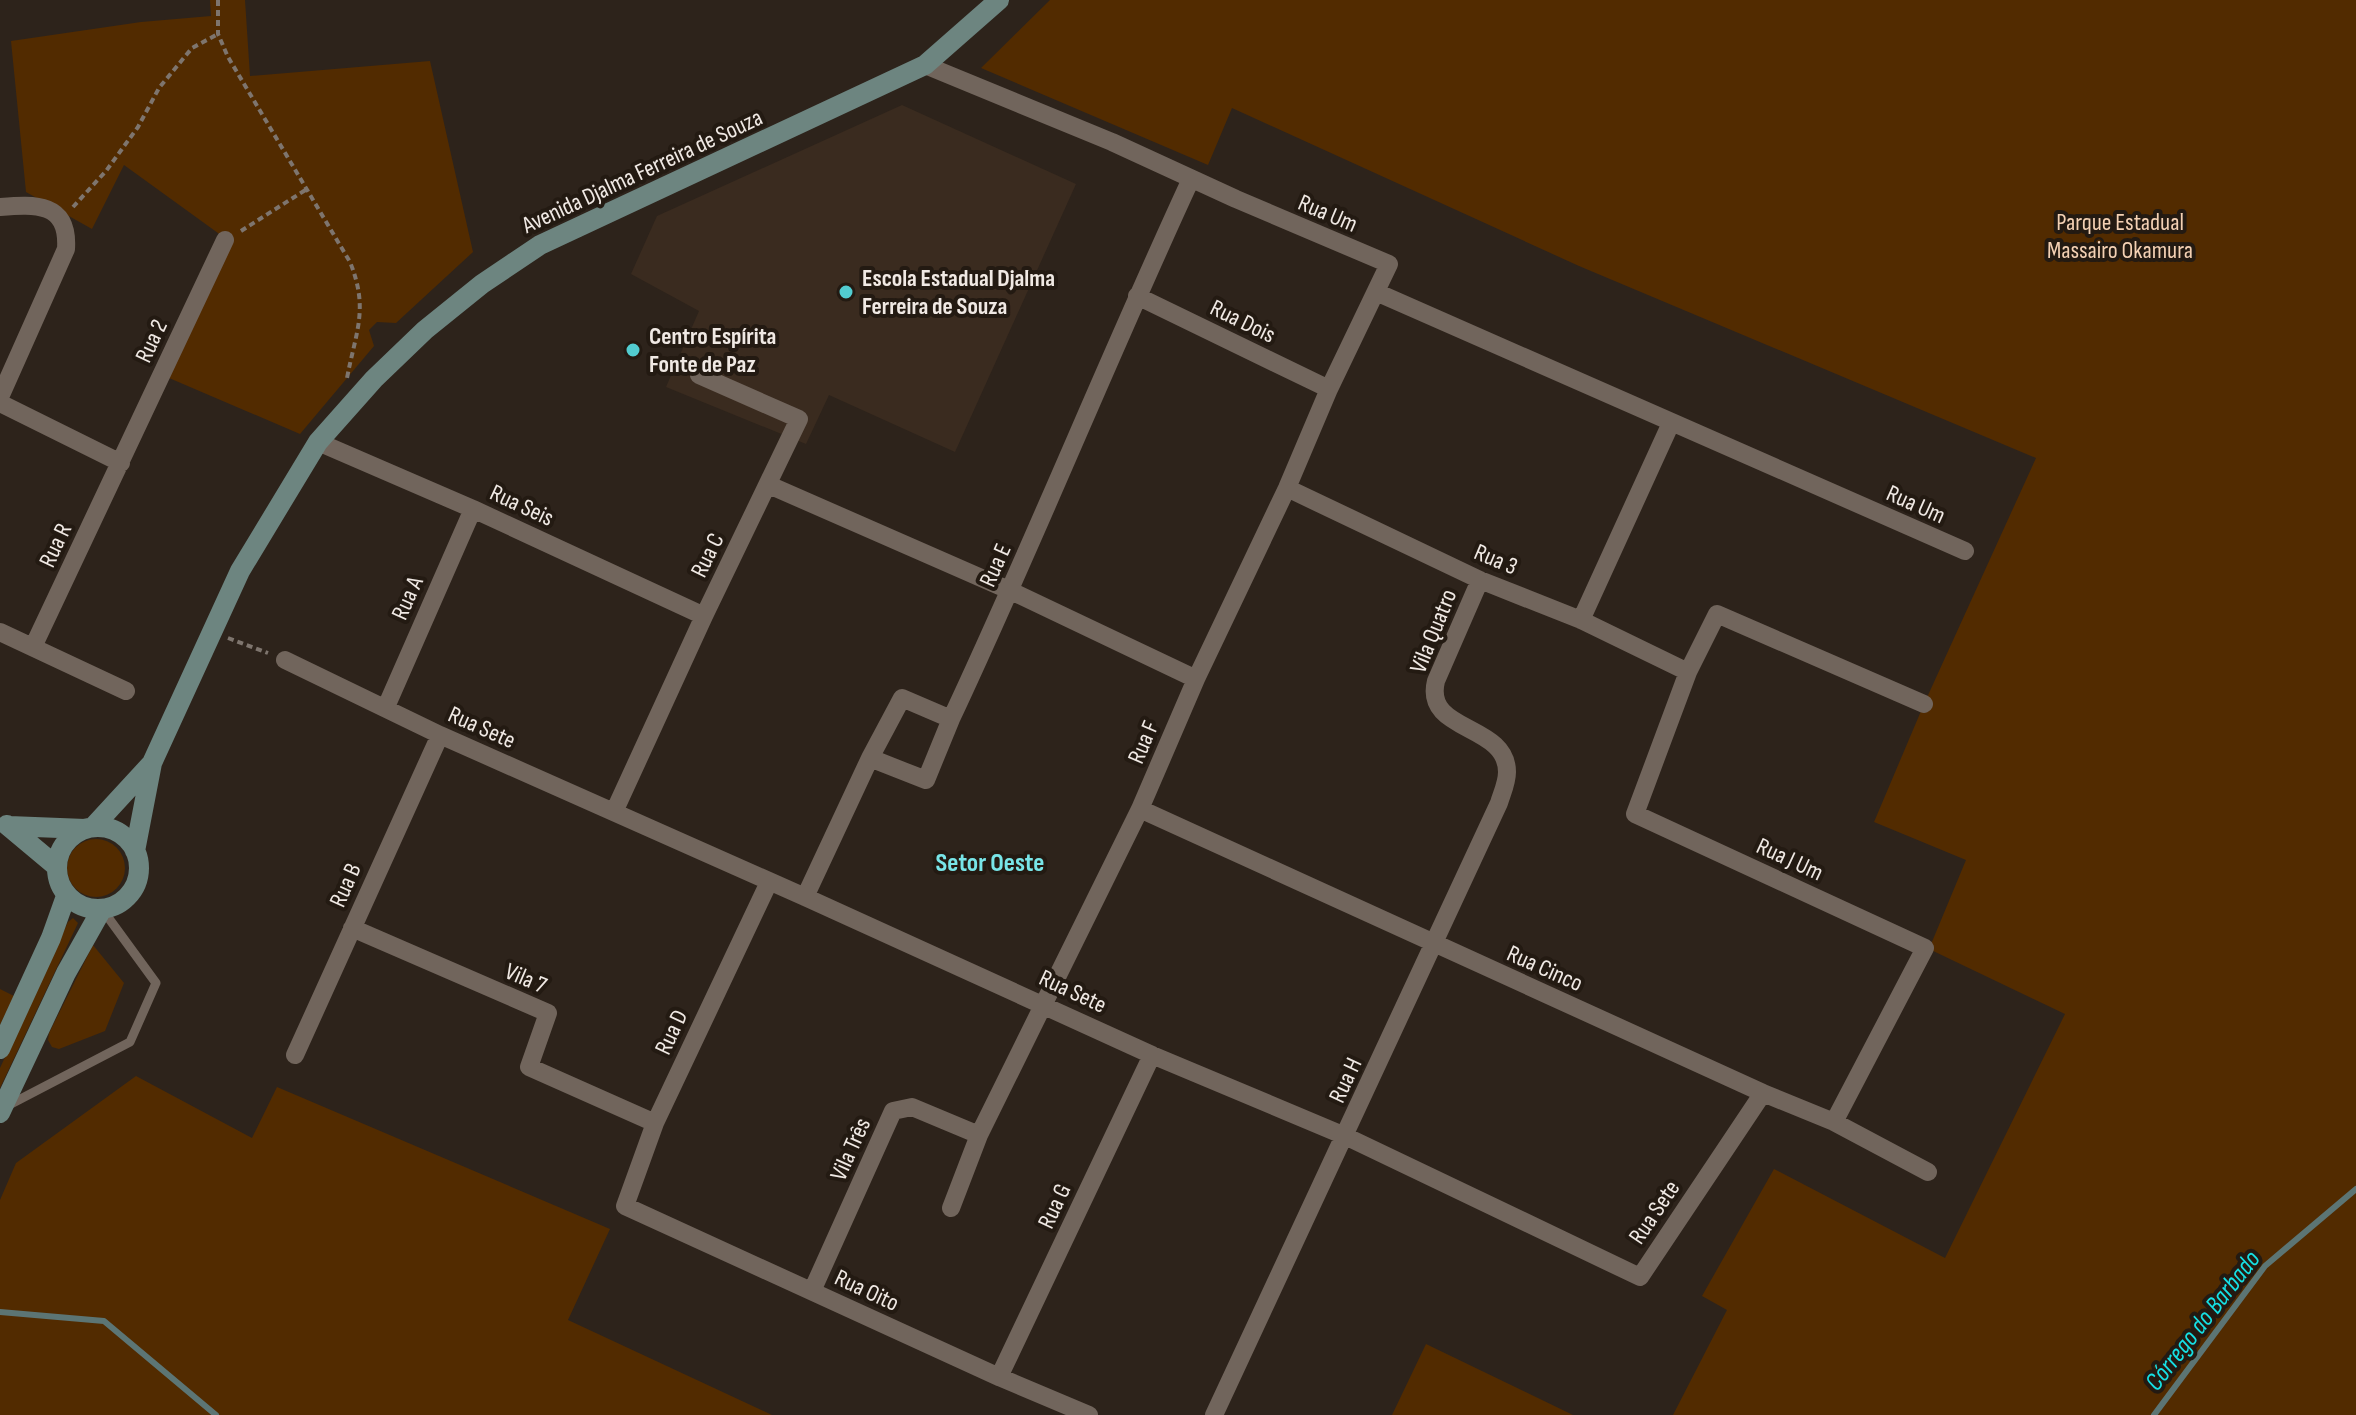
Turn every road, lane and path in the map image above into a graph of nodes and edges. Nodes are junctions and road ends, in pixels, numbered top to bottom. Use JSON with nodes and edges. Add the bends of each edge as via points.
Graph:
{"nodes":[{"id":1,"x":218,"y":0,"type":"edge"},
{"id":2,"x":999,"y":0,"type":"edge"},
{"id":3,"x":218,"y":34,"type":"junction"},
{"id":4,"x":925,"y":65,"type":"junction"},
{"id":5,"x":1191,"y":179,"type":"junction"},
{"id":6,"x":307,"y":189,"type":"junction"},
{"id":7,"x":0,"y":207,"type":"edge"},
{"id":8,"x":61,"y":221,"type":"junction"},
{"id":9,"x":225,"y":240,"type":"joint"},
{"id":10,"x":1376,"y":292,"type":"junction"},
{"id":11,"x":1137,"y":296,"type":"junction"},
{"id":12,"x":699,"y":375,"type":"dead end"},
{"id":13,"x":1329,"y":389,"type":"junction"},
{"id":14,"x":0,"y":397,"type":"edge"},
{"id":15,"x":0,"y":403,"type":"edge"},
{"id":16,"x":338,"y":419,"type":"junction"},
{"id":17,"x":1671,"y":423,"type":"junction"},
{"id":18,"x":318,"y":442,"type":"junction"},
{"id":19,"x":121,"y":463,"type":"junction"},
{"id":20,"x":769,"y":485,"type":"junction"},
{"id":21,"x":1287,"y":488,"type":"junction"},
{"id":22,"x":473,"y":509,"type":"junction"},
{"id":23,"x":1965,"y":551,"type":"dead end"},
{"id":24,"x":1480,"y":580,"type":"junction"},
{"id":25,"x":1011,"y":591,"type":"junction"},
{"id":26,"x":704,"y":616,"type":"junction"},
{"id":27,"x":1581,"y":620,"type":"junction"},
{"id":28,"x":211,"y":631,"type":"junction"},
{"id":29,"x":0,"y":632,"type":"edge"},
{"id":30,"x":33,"y":647,"type":"junction"},
{"id":31,"x":285,"y":660,"type":"joint"},
{"id":32,"x":1688,"y":672,"type":"junction"},
{"id":33,"x":1196,"y":679,"type":"junction"},
{"id":34,"x":126,"y":691,"type":"dead end"},
{"id":35,"x":1924,"y":704,"type":"dead end"},
{"id":36,"x":386,"y":707,"type":"junction"},
{"id":37,"x":951,"y":719,"type":"junction"},
{"id":38,"x":440,"y":735,"type":"junction"},
{"id":39,"x":870,"y":758,"type":"junction"},
{"id":40,"x":1506,"y":761,"type":"joint"},
{"id":41,"x":152,"y":763,"type":"junction"},
{"id":42,"x":1140,"y":809,"type":"junction"},
{"id":43,"x":614,"y":812,"type":"junction"},
{"id":44,"x":4,"y":824,"type":"edge"},
{"id":45,"x":89,"y":828,"type":"junction"},
{"id":46,"x":135,"y":851,"type":"junction"},
{"id":47,"x":56,"y":866,"type":"junction"},
{"id":48,"x":769,"y":882,"type":"junction"},
{"id":49,"x":66,"y":896,"type":"junction"},
{"id":50,"x":805,"y":897,"type":"junction"},
{"id":51,"x":102,"y":909,"type":"junction"},
{"id":52,"x":352,"y":928,"type":"junction"},
{"id":53,"x":1434,"y":944,"type":"junction"},
{"id":54,"x":1044,"y":1004,"type":"junction"},
{"id":55,"x":0,"y":1049,"type":"edge"},
{"id":56,"x":295,"y":1055,"type":"dead end"},
{"id":57,"x":1152,"y":1055,"type":"junction"},
{"id":58,"x":1763,"y":1093,"type":"junction"},
{"id":59,"x":1,"y":1111,"type":"edge"},
{"id":60,"x":1834,"y":1122,"type":"junction"},
{"id":61,"x":655,"y":1123,"type":"junction"},
{"id":62,"x":979,"y":1135,"type":"junction"},
{"id":63,"x":1345,"y":1136,"type":"junction"},
{"id":64,"x":1928,"y":1172,"type":"dead end"},
{"id":65,"x":625,"y":1206,"type":"joint"},
{"id":66,"x":951,"y":1208,"type":"dead end"},
{"id":67,"x":812,"y":1291,"type":"junction"},
{"id":68,"x":999,"y":1377,"type":"junction"},
{"id":69,"x":1089,"y":1415,"type":"edge"},
{"id":70,"x":1214,"y":1415,"type":"edge"}],
"edges":[{"from":1,"to":3,"type":"path"},
{"from":2,"to":4,"type":"main road","name":"Avenida Djalma Ferreira de Souza"},
{"from":3,"to":6,"type":"path"},
{"from":3,"to":8,"type":"path","via":[[192,48],[159,88],[106,171]]},
{"from":4,"to":5,"type":"street","name":"Rua Um"},
{"from":4,"to":16,"type":"main road","name":"Avenida Djalma Ferreira de Souza","via":[[540,245],[425,330]]},
{"from":5,"to":10,"type":"street","name":"Rua Um","via":[[1389,264]]},
{"from":5,"to":11,"type":"street","name":"Rua E"},
{"from":6,"to":9,"type":"path"},
{"from":6,"to":16,"type":"path","via":[[360,285],[361,315]]},
{"from":7,"to":8,"type":"street","via":[[34,205]]},
{"from":8,"to":14,"type":"street","via":[[66,249]]},
{"from":9,"to":19,"type":"street","name":"Rua 2"},
{"from":10,"to":13,"type":"street","name":"Rua F"},
{"from":10,"to":17,"type":"street","name":"Rua Um"},
{"from":11,"to":13,"type":"street","name":"Rua Dois"},
{"from":11,"to":25,"type":"street","name":"Rua E"},
{"from":12,"to":20,"type":"street","name":"Rua C","via":[[799,419]]},
{"from":13,"to":21,"type":"street","name":"Rua F"},
{"from":15,"to":19,"type":"street"},
{"from":16,"to":18,"type":"main road","name":"Avenida Djalma Ferreira de Souza"},
{"from":17,"to":23,"type":"street","name":"Rua Um"},
{"from":17,"to":27,"type":"street"},
{"from":18,"to":22,"type":"street","name":"Rua Seis"},
{"from":18,"to":28,"type":"main road","name":"Avenida Djalma Ferreira de Souza","via":[[240,571]]},
{"from":19,"to":30,"type":"street","name":"Rua R"},
{"from":20,"to":25,"type":"street"},
{"from":20,"to":26,"type":"street","name":"Rua C"},
{"from":21,"to":24,"type":"street","name":"Rua 3"},
{"from":21,"to":33,"type":"street","name":"Rua F"},
{"from":22,"to":26,"type":"street","name":"Rua Seis"},
{"from":22,"to":36,"type":"street","name":"Rua A"},
{"from":24,"to":27,"type":"street","name":"Rua 3"},
{"from":24,"to":40,"type":"street","name":"Vila Quatro","via":[[1436,681],[1435,697],[1443,713],[1490,740]]},
{"from":25,"to":33,"type":"street"},
{"from":25,"to":37,"type":"street","name":"Rua E"},
{"from":26,"to":43,"type":"street","name":"Rua C"},
{"from":27,"to":32,"type":"street","name":"Rua 3"},
{"from":28,"to":31,"type":"path"},
{"from":28,"to":41,"type":"main road","name":"Avenida Djalma Ferreira de Souza"},
{"from":29,"to":30,"type":"street"},
{"from":30,"to":34,"type":"street"},
{"from":31,"to":36,"type":"street","name":"Rua Sete"},
{"from":32,"to":35,"type":"street","via":[[1717,614]]},
{"from":32,"to":60,"type":"street","name":"Rua J Um","via":[[1635,814],[1925,948]]},
{"from":33,"to":42,"type":"street","name":"Rua F"},
{"from":36,"to":38,"type":"street","name":"Rua Sete"},
{"from":37,"to":39,"type":"street","via":[[902,698]]},
{"from":37,"to":39,"type":"street","name":"Rua E","via":[[926,780]]},
{"from":38,"to":43,"type":"street","name":"Rua Sete"},
{"from":38,"to":52,"type":"street","name":"Rua B"},
{"from":39,"to":50,"type":"street"},
{"from":40,"to":53,"type":"street","name":"Rua H","via":[[1499,803]]},
{"from":41,"to":45,"type":"main road","name":"Avenida Djalma Ferreira de Souza"},
{"from":41,"to":46,"type":"main road","name":"Avenida Djalma Ferreira de Souza"},
{"from":42,"to":53,"type":"street","name":"Rua Cinco"},
{"from":42,"to":54,"type":"street","name":"Rua F"},
{"from":43,"to":48,"type":"street","name":"Rua Sete"},
{"from":44,"to":45,"type":"main road"},
{"from":44,"to":47,"type":"main road"},
{"from":45,"to":46,"type":"main road","via":[[119,833]]},
{"from":45,"to":47,"type":"main road","name":"Avenida Djalma Ferreira de Souza","via":[[65,843]]},
{"from":46,"to":51,"type":"main road","name":"Avenida Djalma Ferreira de Souza","via":[[136,884],[122,901]]},
{"from":47,"to":49,"type":"main road"},
{"from":48,"to":50,"type":"street","name":"Rua Sete"},
{"from":48,"to":61,"type":"street","name":"Rua D"},
{"from":49,"to":51,"type":"main road"},
{"from":49,"to":55,"type":"main road"},
{"from":50,"to":54,"type":"street","name":"Rua Sete"},
{"from":51,"to":59,"type":"main road","name":"Avenida Djalma Ferreira de Souza"},
{"from":51,"to":59,"type":"lane","via":[[156,983],[130,1042]]},
{"from":52,"to":56,"type":"street","name":"Rua B"},
{"from":52,"to":61,"type":"street","name":"Vila 7","via":[[548,1013],[529,1067]]},
{"from":53,"to":58,"type":"street","name":"Rua Cinco"},
{"from":53,"to":63,"type":"street","name":"Rua H"},
{"from":54,"to":57,"type":"street","name":"Rua Sete"},
{"from":54,"to":62,"type":"street","name":"Rua F"},
{"from":57,"to":63,"type":"street","name":"Rua Sete"},
{"from":57,"to":68,"type":"street","name":"Rua G"},
{"from":58,"to":60,"type":"street","name":"Rua Cinco"},
{"from":58,"to":63,"type":"street","name":"Rua Sete","via":[[1640,1277]]},
{"from":60,"to":64,"type":"street","name":"Rua Cinco"},
{"from":61,"to":65,"type":"street","name":"Rua D"},
{"from":62,"to":66,"type":"street","name":"Rua F"},
{"from":62,"to":67,"type":"street","name":"Vila Três","via":[[912,1107],[893,1111]]},
{"from":63,"to":70,"type":"street","name":"Rua H"},
{"from":65,"to":67,"type":"street","name":"Rua Oito"},
{"from":67,"to":68,"type":"street","name":"Rua Oito"},
{"from":68,"to":69,"type":"street","name":"Rua Oito"}]}
